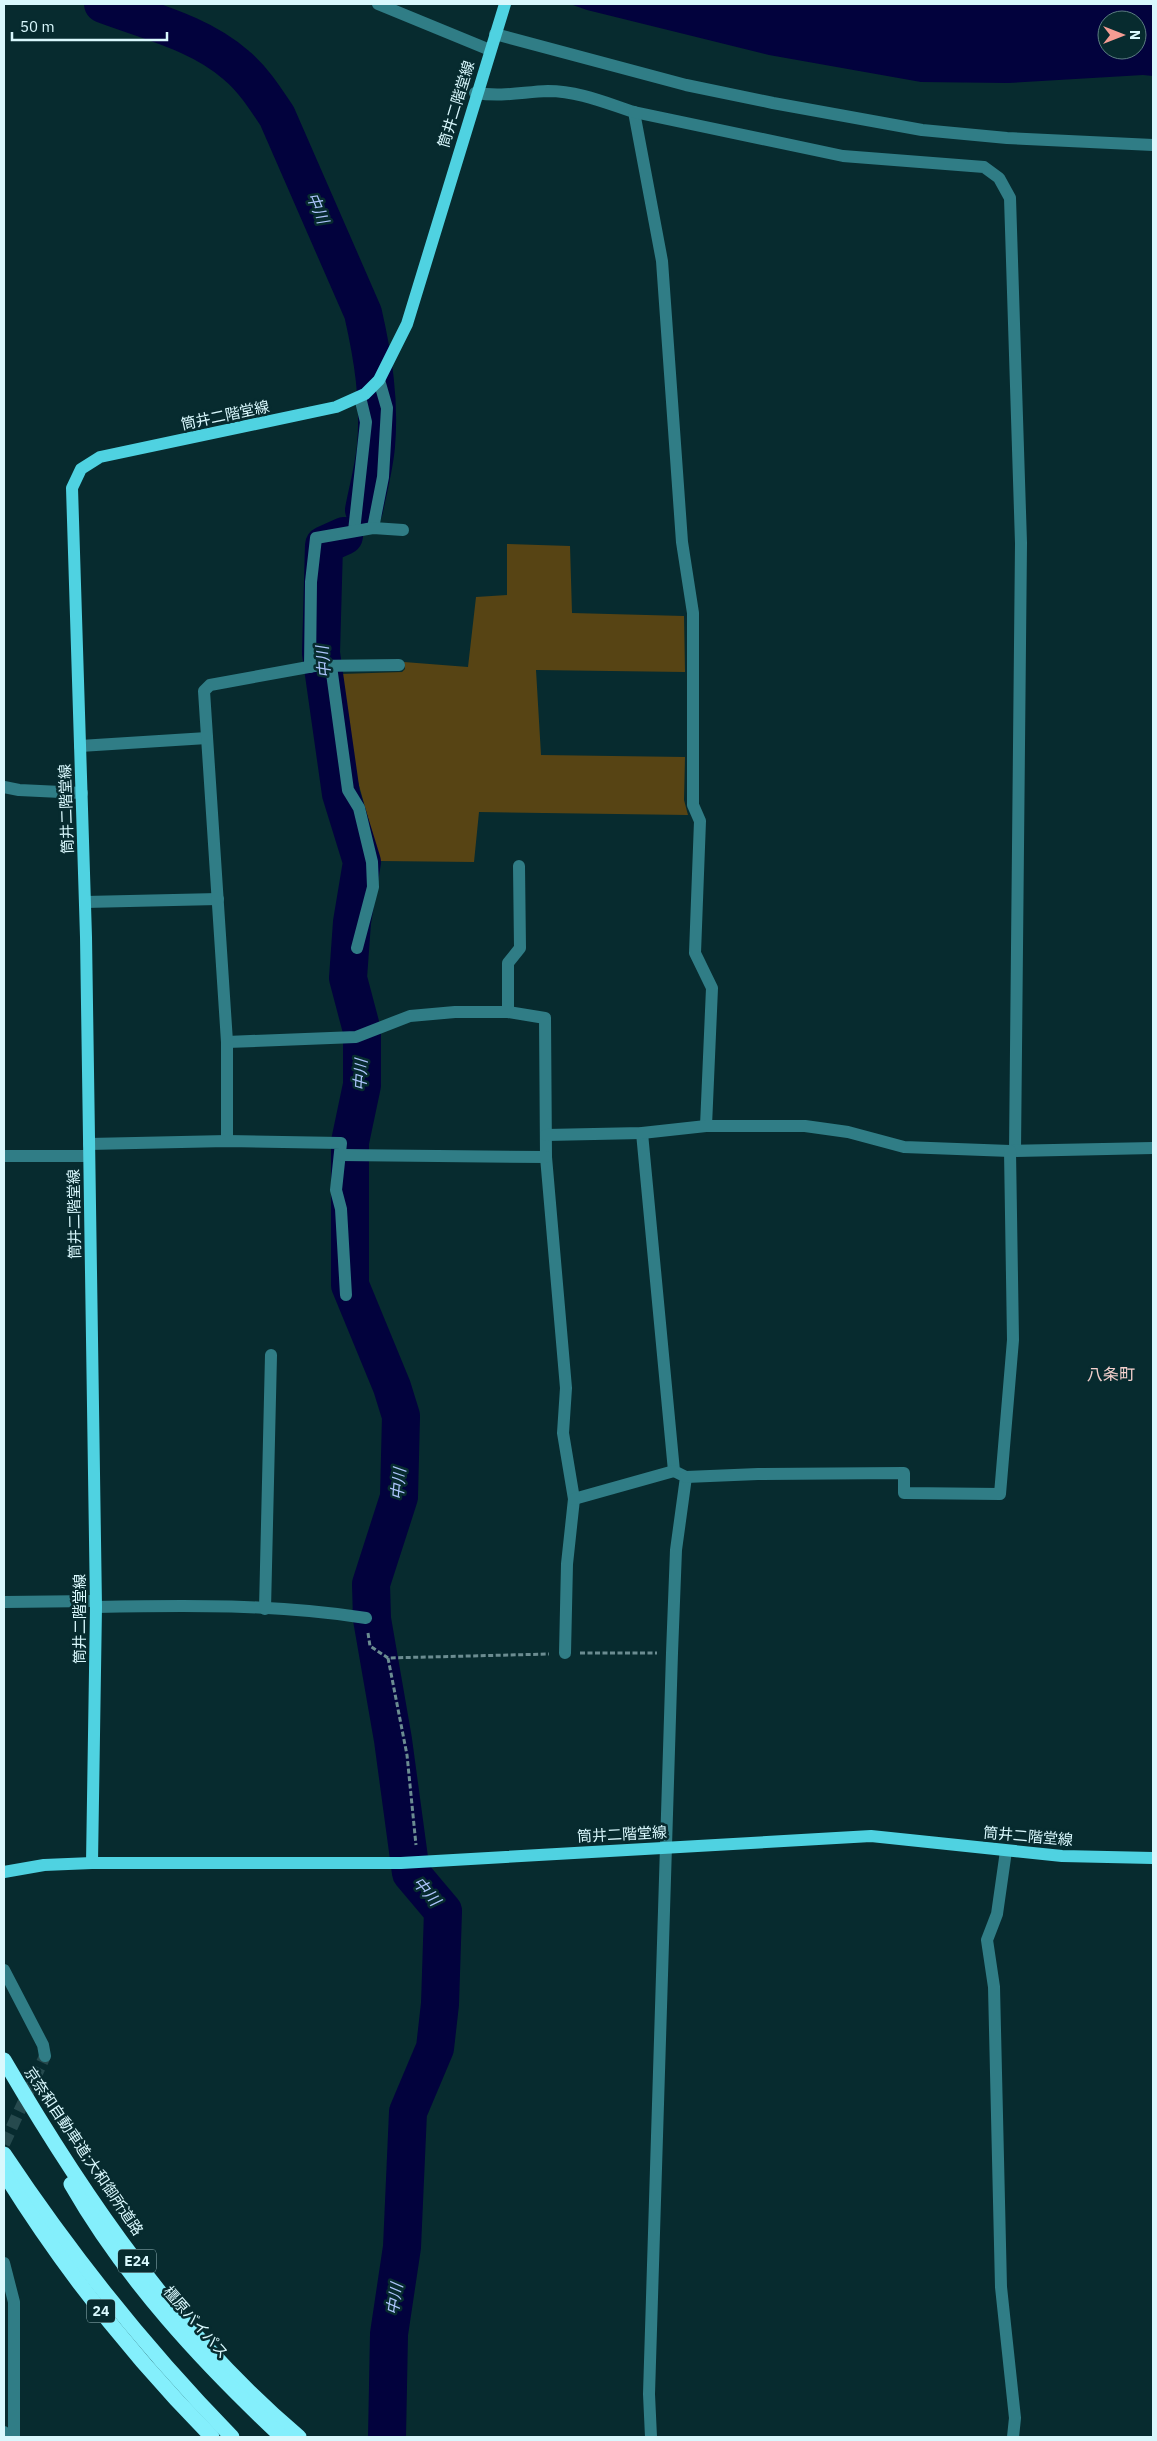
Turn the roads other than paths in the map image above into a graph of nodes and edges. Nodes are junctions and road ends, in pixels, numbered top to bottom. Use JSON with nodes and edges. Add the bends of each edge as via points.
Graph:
{"nodes":[{"id":1,"x":378,"y":4,"type":"edge"},
{"id":2,"x":505,"y":4,"type":"edge"},
{"id":3,"x":495,"y":34,"type":"junction"},
{"id":4,"x":490,"y":50,"type":"junction"},
{"id":5,"x":476,"y":93,"type":"junction"},
{"id":6,"x":634,"y":112,"type":"junction"},
{"id":7,"x":1153,"y":145,"type":"edge"},
{"id":8,"x":379,"y":381,"type":"junction"},
{"id":9,"x":362,"y":395,"type":"junction"},
{"id":10,"x":373,"y":528,"type":"junction"},
{"id":11,"x":404,"y":530,"type":"dead end"},
{"id":12,"x":354,"y":531,"type":"junction"},
{"id":13,"x":399,"y":665,"type":"dead end"},
{"id":14,"x":312,"y":666,"type":"junction"},
{"id":15,"x":331,"y":666,"type":"junction"},
{"id":16,"x":207,"y":738,"type":"junction"},
{"id":17,"x":80,"y":746,"type":"junction"},
{"id":18,"x":4,"y":787,"type":"edge"},
{"id":19,"x":82,"y":793,"type":"junction"},
{"id":20,"x":519,"y":866,"type":"dead end"},
{"id":21,"x":218,"y":899,"type":"junction"},
{"id":22,"x":85,"y":902,"type":"junction"},
{"id":23,"x":357,"y":948,"type":"dead end"},
{"id":24,"x":508,"y":1012,"type":"junction"},
{"id":25,"x":227,"y":1042,"type":"junction"},
{"id":26,"x":706,"y":1126,"type":"junction"},
{"id":27,"x":642,"y":1133,"type":"junction"},
{"id":28,"x":546,"y":1135,"type":"junction"},
{"id":29,"x":227,"y":1141,"type":"junction"},
{"id":30,"x":1153,"y":1148,"type":"edge"},
{"id":31,"x":89,"y":1150,"type":"junction"},
{"id":32,"x":1012,"y":1151,"type":"junction"},
{"id":33,"x":4,"y":1156,"type":"edge"},
{"id":34,"x":340,"y":1156,"type":"junction"},
{"id":35,"x":546,"y":1157,"type":"junction"},
{"id":36,"x":346,"y":1295,"type":"dead end"},
{"id":37,"x":271,"y":1355,"type":"dead end"},
{"id":38,"x":680,"y":1474,"type":"junction"},
{"id":39,"x":574,"y":1499,"type":"junction"},
{"id":40,"x":4,"y":1602,"type":"edge"},
{"id":41,"x":96,"y":1604,"type":"junction"},
{"id":42,"x":265,"y":1609,"type":"junction"},
{"id":43,"x":366,"y":1618,"type":"dead end"},
{"id":44,"x":565,"y":1654,"type":"road end"},
{"id":45,"x":665,"y":1848,"type":"junction"},
{"id":46,"x":1006,"y":1851,"type":"junction"},
{"id":47,"x":1153,"y":1858,"type":"edge"},
{"id":48,"x":92,"y":1864,"type":"junction"},
{"id":49,"x":4,"y":1872,"type":"edge"},
{"id":50,"x":4,"y":1970,"type":"edge"},
{"id":51,"x":45,"y":2056,"type":"tunnel mouth"},
{"id":52,"x":4,"y":2060,"type":"edge"},
{"id":53,"x":4,"y":2065,"type":"edge"},
{"id":54,"x":4,"y":2154,"type":"edge"},
{"id":55,"x":4,"y":2173,"type":"edge"},
{"id":56,"x":4,"y":2263,"type":"edge"},
{"id":57,"x":4,"y":2432,"type":"edge"},
{"id":58,"x":6,"y":2437,"type":"edge"},
{"id":59,"x":14,"y":2437,"type":"edge"},
{"id":60,"x":212,"y":2437,"type":"edge"},
{"id":61,"x":232,"y":2437,"type":"edge"},
{"id":62,"x":282,"y":2437,"type":"edge"},
{"id":63,"x":300,"y":2437,"type":"edge"},
{"id":64,"x":651,"y":2437,"type":"edge"},
{"id":65,"x":1013,"y":2437,"type":"edge"}],
"edges":[{"from":1,"to":4,"type":"street"},
{"from":2,"to":3,"type":"main road","name":"筒井二階堂線"},
{"from":3,"to":4,"type":"main road","name":"筒井二階堂線"},
{"from":3,"to":7,"type":"street","via":[[686,84],[904,126],[1007,138]]},
{"from":4,"to":5,"type":"main road","name":"筒井二階堂線"},
{"from":5,"to":6,"type":"street","via":[[500,96],[548,91],[582,95]]},
{"from":5,"to":8,"type":"main road","name":"筒井二階堂線","via":[[407,324]]},
{"from":6,"to":26,"type":"street","via":[[662,262],[682,542],[693,613],[693,805],[700,821],[695,953],[712,988]]},
{"from":6,"to":32,"type":"street","via":[[843,156],[984,167],[998,178],[1010,198],[1021,543]]},
{"from":8,"to":9,"type":"main road","name":"筒井二階堂線"},
{"from":8,"to":10,"type":"street","via":[[387,408],[384,477]]},
{"from":9,"to":12,"type":"street","via":[[366,422]]},
{"from":9,"to":17,"type":"main road","name":"筒井二階堂線","via":[[336,407],[100,457],[81,469],[72,488]]},
{"from":10,"to":11,"type":"street"},
{"from":10,"to":12,"type":"street"},
{"from":12,"to":14,"type":"street","via":[[316,538],[312,582]]},
{"from":13,"to":15,"type":"street"},
{"from":14,"to":15,"type":"street"},
{"from":14,"to":16,"type":"street","via":[[210,684],[204,691]]},
{"from":15,"to":23,"type":"street","via":[[348,790],[359,808],[372,862],[374,887]]},
{"from":16,"to":17,"type":"street"},
{"from":16,"to":21,"type":"street"},
{"from":17,"to":19,"type":"main road","name":"筒井二階堂線"},
{"from":18,"to":19,"type":"street"},
{"from":19,"to":22,"type":"main road","name":"筒井二階堂線"},
{"from":20,"to":24,"type":"street","via":[[520,948],[508,963]]},
{"from":21,"to":22,"type":"street"},
{"from":21,"to":25,"type":"street"},
{"from":22,"to":31,"type":"main road","name":"筒井二階堂線"},
{"from":24,"to":25,"type":"street","via":[[410,1016],[356,1037]]},
{"from":24,"to":28,"type":"street","via":[[545,1018]]},
{"from":25,"to":29,"type":"street"},
{"from":26,"to":27,"type":"street"},
{"from":26,"to":32,"type":"street","via":[[805,1126],[848,1132],[904,1147]]},
{"from":27,"to":28,"type":"street"},
{"from":27,"to":38,"type":"street"},
{"from":28,"to":35,"type":"street"},
{"from":29,"to":31,"type":"street"},
{"from":29,"to":34,"type":"street","via":[[341,1143]]},
{"from":30,"to":32,"type":"street"},
{"from":31,"to":33,"type":"street"},
{"from":31,"to":41,"type":"main road","name":"筒井二階堂線"},
{"from":32,"to":38,"type":"street","via":[[1013,1340],[1000,1494],[904,1493],[904,1473]]},
{"from":34,"to":35,"type":"street"},
{"from":34,"to":36,"type":"street","via":[[336,1190],[341,1209]]},
{"from":35,"to":39,"type":"street","via":[[566,1388],[563,1433]]},
{"from":37,"to":42,"type":"street"},
{"from":38,"to":39,"type":"street"},
{"from":38,"to":45,"type":"street"},
{"from":39,"to":44,"type":"street","via":[[567,1564]]},
{"from":40,"to":41,"type":"street"},
{"from":41,"to":42,"type":"street"},
{"from":41,"to":48,"type":"main road","name":"筒井二階堂線"},
{"from":42,"to":43,"type":"street"},
{"from":45,"to":46,"type":"main road","name":"筒井二階堂線","via":[[871,1836]]},
{"from":45,"to":48,"type":"main road","name":"筒井二階堂線","via":[[401,1863]]},
{"from":45,"to":64,"type":"street","via":[[649,2394]]},
{"from":46,"to":47,"type":"main road","name":"筒井二階堂線"},
{"from":46,"to":65,"type":"street","via":[[997,1914],[987,1940],[994,1987],[1001,2287],[1015,2418]]},
{"from":48,"to":49,"type":"main road","name":"筒井二階堂線","via":[[44,1865]]},
{"from":50,"to":51,"type":"street","via":[[43,2045]]},
{"from":52,"to":63,"type":"highway","name":"京奈和自動車道;大和御所道路","number":"E24","via":[[80,2181],[143,2270],[208,2348]]},
{"from":53,"to":62,"type":"highway","name":"橿原バイパス","via":[[81,2201],[134,2277],[184,2338]]},
{"from":54,"to":61,"type":"highway","via":[[108,2300],[175,2379]]},
{"from":55,"to":60,"type":"highway","number":"24","via":[[124,2342]]},
{"from":56,"to":59,"type":"street","via":[[14,2302]]},
{"from":57,"to":58,"type":"street"}]}
